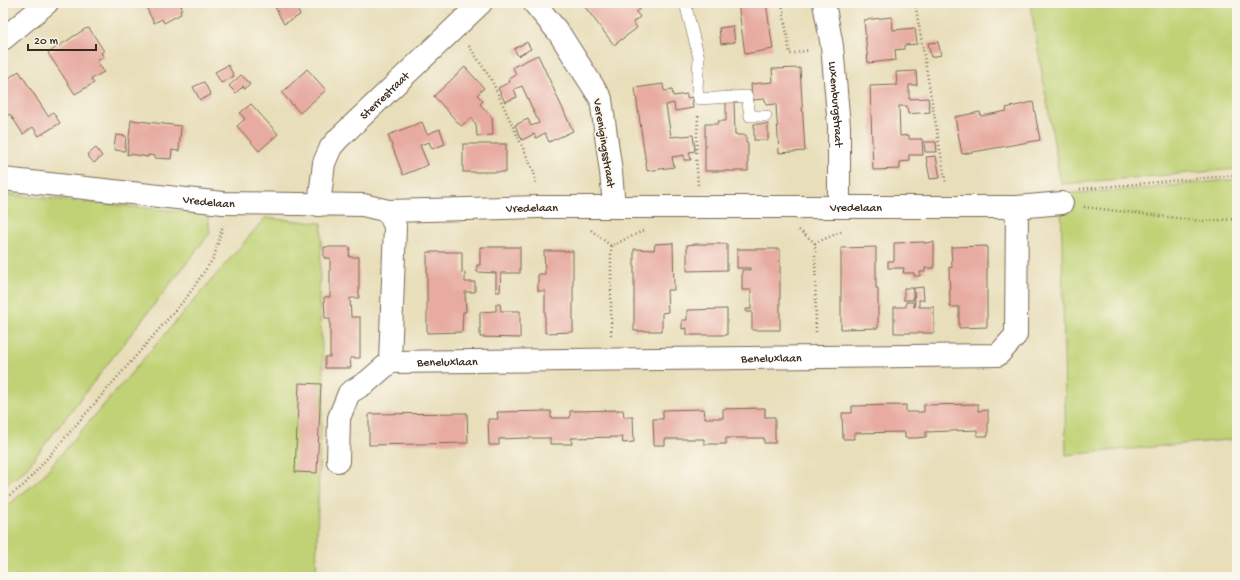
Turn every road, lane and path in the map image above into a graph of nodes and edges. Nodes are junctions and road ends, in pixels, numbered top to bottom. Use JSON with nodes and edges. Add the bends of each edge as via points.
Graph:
{"nodes":[{"id":1,"x":47,"y":3,"type":"edge"},
{"id":2,"x":481,"y":3,"type":"edge"},
{"id":3,"x":534,"y":3,"type":"edge"},
{"id":4,"x":685,"y":3,"type":"edge"},
{"id":5,"x":782,"y":3,"type":"edge"},
{"id":6,"x":824,"y":3,"type":"edge"},
{"id":7,"x":916,"y":3,"type":"edge"},
{"id":8,"x":454,"y":28,"type":"junction"},
{"id":9,"x":3,"y":39,"type":"edge"},
{"id":10,"x":832,"y":46,"type":"junction"},
{"id":11,"x":699,"y":99,"type":"junction"},
{"id":12,"x":766,"y":116,"type":"dead end"},
{"id":13,"x":1237,"y":175,"type":"edge"},
{"id":14,"x":3,"y":179,"type":"edge"},
{"id":15,"x":222,"y":203,"type":"junction"},
{"id":16,"x":1062,"y":203,"type":"junction"},
{"id":17,"x":319,"y":205,"type":"junction"},
{"id":18,"x":950,"y":206,"type":"junction"},
{"id":19,"x":539,"y":207,"type":"junction"},
{"id":20,"x":614,"y":207,"type":"junction"},
{"id":21,"x":699,"y":207,"type":"junction"},
{"id":22,"x":839,"y":207,"type":"junction"},
{"id":23,"x":1017,"y":207,"type":"junction"},
{"id":24,"x":388,"y":211,"type":"junction"},
{"id":25,"x":1237,"y":219,"type":"edge"},
{"id":26,"x":815,"y":243,"type":"dead end"},
{"id":27,"x":611,"y":246,"type":"dead end"},
{"id":28,"x":816,"y":357,"type":"junction"},
{"id":29,"x":612,"y":359,"type":"junction"},
{"id":30,"x":390,"y":362,"type":"junction"},
{"id":31,"x":338,"y":461,"type":"dead end"},
{"id":32,"x":3,"y":500,"type":"edge"}],
"edges":[{"from":1,"to":9,"type":"street"},
{"from":2,"to":8,"type":"street","name":"Sterrestraat"},
{"from":3,"to":20,"type":"street","name":"Verenigingsstraat","via":[[559,33],[601,99]]},
{"from":4,"to":11,"type":"lane","via":[[699,58]]},
{"from":5,"to":10,"type":"path","via":[[790,54]]},
{"from":6,"to":10,"type":"street","name":"Luxemburgstraat"},
{"from":7,"to":18,"type":"path"},
{"from":8,"to":17,"type":"street","name":"Sterrestraat","via":[[331,147],[324,162]]},
{"from":8,"to":19,"type":"path","via":[[491,78],[534,172]]},
{"from":10,"to":22,"type":"street","name":"Luxemburgstraat","via":[[839,126]]},
{"from":11,"to":12,"type":"lane","via":[[747,96],[750,116]]},
{"from":11,"to":21,"type":"path","via":[[696,156]]},
{"from":13,"to":16,"type":"path","via":[[1071,190]]},
{"from":14,"to":15,"type":"street","name":"Vredelaan"},
{"from":15,"to":17,"type":"street","name":"Vredelaan"},
{"from":15,"to":32,"type":"path","via":[[225,214],[214,257],[187,297],[24,485]]},
{"from":16,"to":23,"type":"street","name":"Vredelaan"},
{"from":16,"to":25,"type":"path","via":[[1202,221]]},
{"from":17,"to":24,"type":"street","name":"Vredelaan","via":[[363,205]]},
{"from":18,"to":22,"type":"street","name":"Vredelaan"},
{"from":18,"to":23,"type":"street","name":"Vredelaan"},
{"from":19,"to":20,"type":"street","name":"Vredelaan"},
{"from":19,"to":24,"type":"street","name":"Vredelaan"},
{"from":20,"to":21,"type":"street","name":"Vredelaan"},
{"from":21,"to":22,"type":"street","name":"Vredelaan"},
{"from":23,"to":28,"type":"street","name":"Beneluxlaan","via":[[1016,335],[998,355]]},
{"from":24,"to":30,"type":"street","via":[[395,226]]},
{"from":26,"to":28,"type":"path"},
{"from":27,"to":29,"type":"path"},
{"from":28,"to":29,"type":"street","name":"Beneluxlaan"},
{"from":29,"to":30,"type":"street","name":"Beneluxlaan"},
{"from":30,"to":31,"type":"street","via":[[367,382],[349,393],[339,418]]}]}
